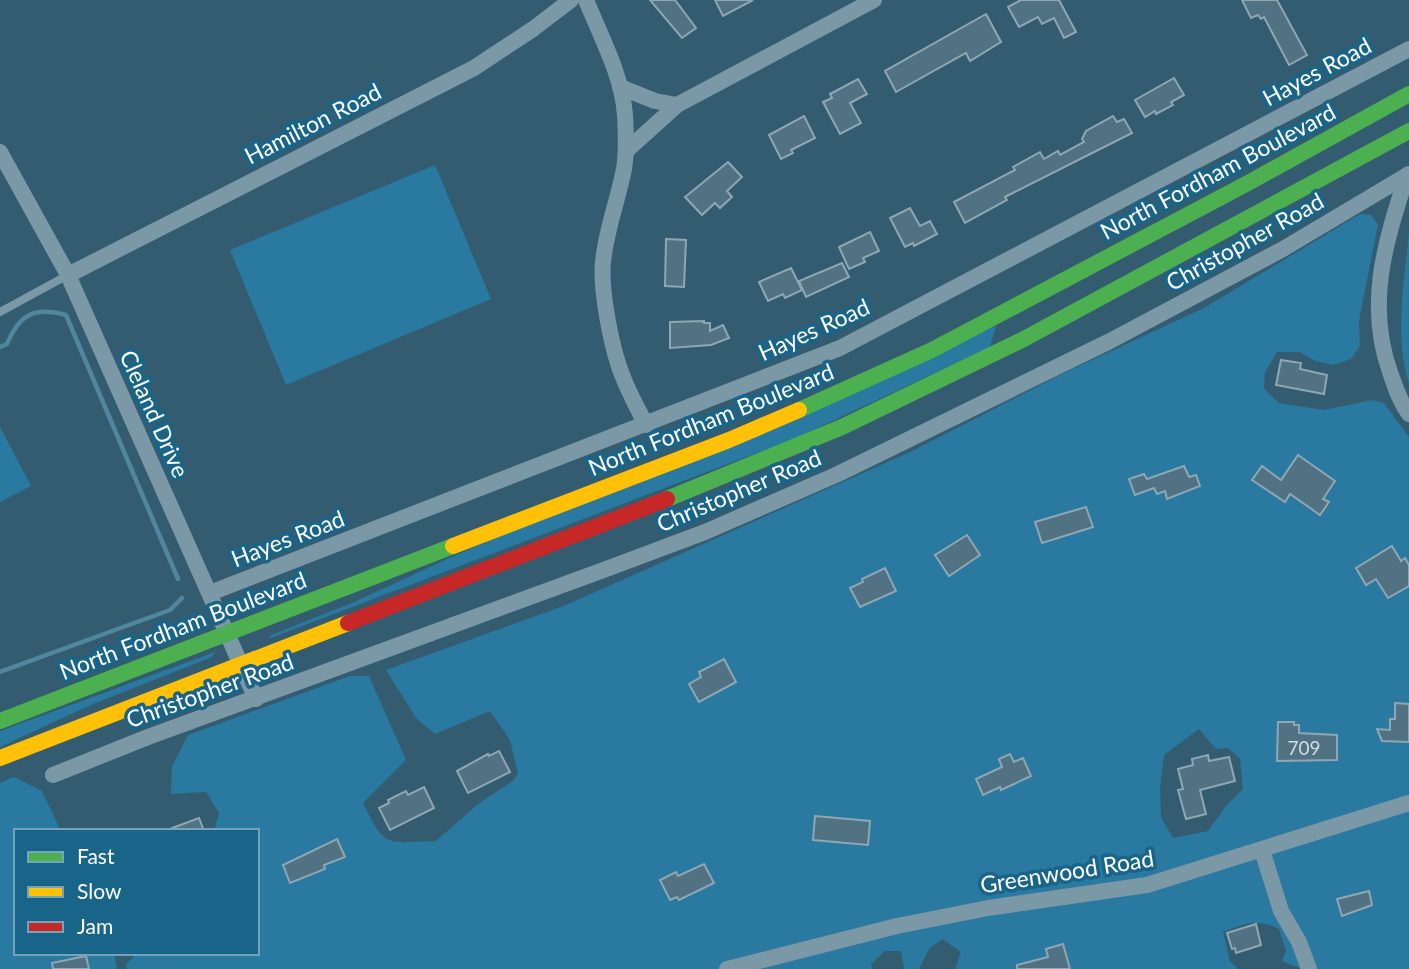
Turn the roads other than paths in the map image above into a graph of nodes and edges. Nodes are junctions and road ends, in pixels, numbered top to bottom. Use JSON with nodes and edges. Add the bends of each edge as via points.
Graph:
{"nodes":[{"id":1,"x":571,"y":0,"type":"edge"},
{"id":2,"x":586,"y":0,"type":"edge"},
{"id":3,"x":874,"y":0,"type":"edge"},
{"id":4,"x":1409,"y":49,"type":"edge"},
{"id":5,"x":620,"y":87,"type":"junction"},
{"id":6,"x":1409,"y":94,"type":"edge"},
{"id":7,"x":677,"y":105,"type":"junction"},
{"id":8,"x":1409,"y":116,"type":"edge"},
{"id":9,"x":1409,"y":131,"type":"edge"},
{"id":10,"x":1384,"y":145,"type":"junction"},
{"id":11,"x":626,"y":151,"type":"junction"},
{"id":12,"x":0,"y":152,"type":"edge"},
{"id":13,"x":1408,"y":175,"type":"edge"},
{"id":14,"x":68,"y":275,"type":"junction"},
{"id":15,"x":1063,"y":281,"type":"junction"},
{"id":16,"x":0,"y":312,"type":"edge"},
{"id":17,"x":1014,"y":332,"type":"junction"},
{"id":18,"x":1409,"y":414,"type":"edge"},
{"id":19,"x":646,"y":425,"type":"junction"},
{"id":20,"x":210,"y":593,"type":"junction"},
{"id":21,"x":227,"y":633,"type":"junction"},
{"id":22,"x":241,"y":664,"type":"junction"},
{"id":23,"x":256,"y":699,"type":"junction"},
{"id":24,"x":0,"y":721,"type":"edge"},
{"id":25,"x":0,"y":758,"type":"edge"},
{"id":26,"x":53,"y":775,"type":"dead end"},
{"id":27,"x":1409,"y":803,"type":"edge"},
{"id":28,"x":1262,"y":849,"type":"junction"},
{"id":29,"x":727,"y":969,"type":"edge"},
{"id":30,"x":1309,"y":969,"type":"edge"}],
"edges":[{"from":1,"to":14,"type":"street","name":"Hamilton Road","via":[[474,68]]},
{"from":2,"to":5,"type":"street"},
{"from":3,"to":7,"type":"street"},
{"from":4,"to":19,"type":"street","name":"Hayes Road","via":[[840,348]]},
{"from":5,"to":7,"type":"street"},
{"from":5,"to":11,"type":"street"},
{"from":6,"to":15,"type":"highway","name":"North Fordham Boulevard"},
{"from":7,"to":11,"type":"street"},
{"from":8,"to":10,"type":"highway","via":[[1389,128]]},
{"from":9,"to":10,"type":"highway"},
{"from":10,"to":17,"type":"highway","via":[[1233,228]]},
{"from":11,"to":19,"type":"street","via":[[602,264],[621,374]]},
{"from":12,"to":14,"type":"street","name":"Cleland Drive"},
{"from":13,"to":18,"type":"street","via":[[1385,244],[1377,304],[1386,361]]},
{"from":13,"to":23,"type":"street","name":"Christopher Road","via":[[1130,331],[870,460],[693,536]]},
{"from":14,"to":16,"type":"lane"},
{"from":14,"to":20,"type":"street","name":"Cleland Drive"},
{"from":15,"to":17,"type":"highway"},
{"from":15,"to":21,"type":"highway","name":"North Fordham Boulevard","via":[[804,410]]},
{"from":17,"to":22,"type":"highway","via":[[891,405],[741,470]]},
{"from":19,"to":20,"type":"street","name":"Hayes Road"},
{"from":20,"to":21,"type":"street","name":"Cleland Drive"},
{"from":21,"to":22,"type":"street","name":"Cleland Drive"},
{"from":21,"to":24,"type":"highway","name":"North Fordham Boulevard"},
{"from":22,"to":23,"type":"street","name":"Cleland Drive"},
{"from":22,"to":25,"type":"highway"},
{"from":23,"to":26,"type":"street","name":"Christopher Road"},
{"from":27,"to":28,"type":"street","name":"Greenwood Road"},
{"from":28,"to":29,"type":"street","name":"Greenwood Road","via":[[1147,885],[909,923]]},
{"from":28,"to":30,"type":"street","via":[[1281,911]]}]}
